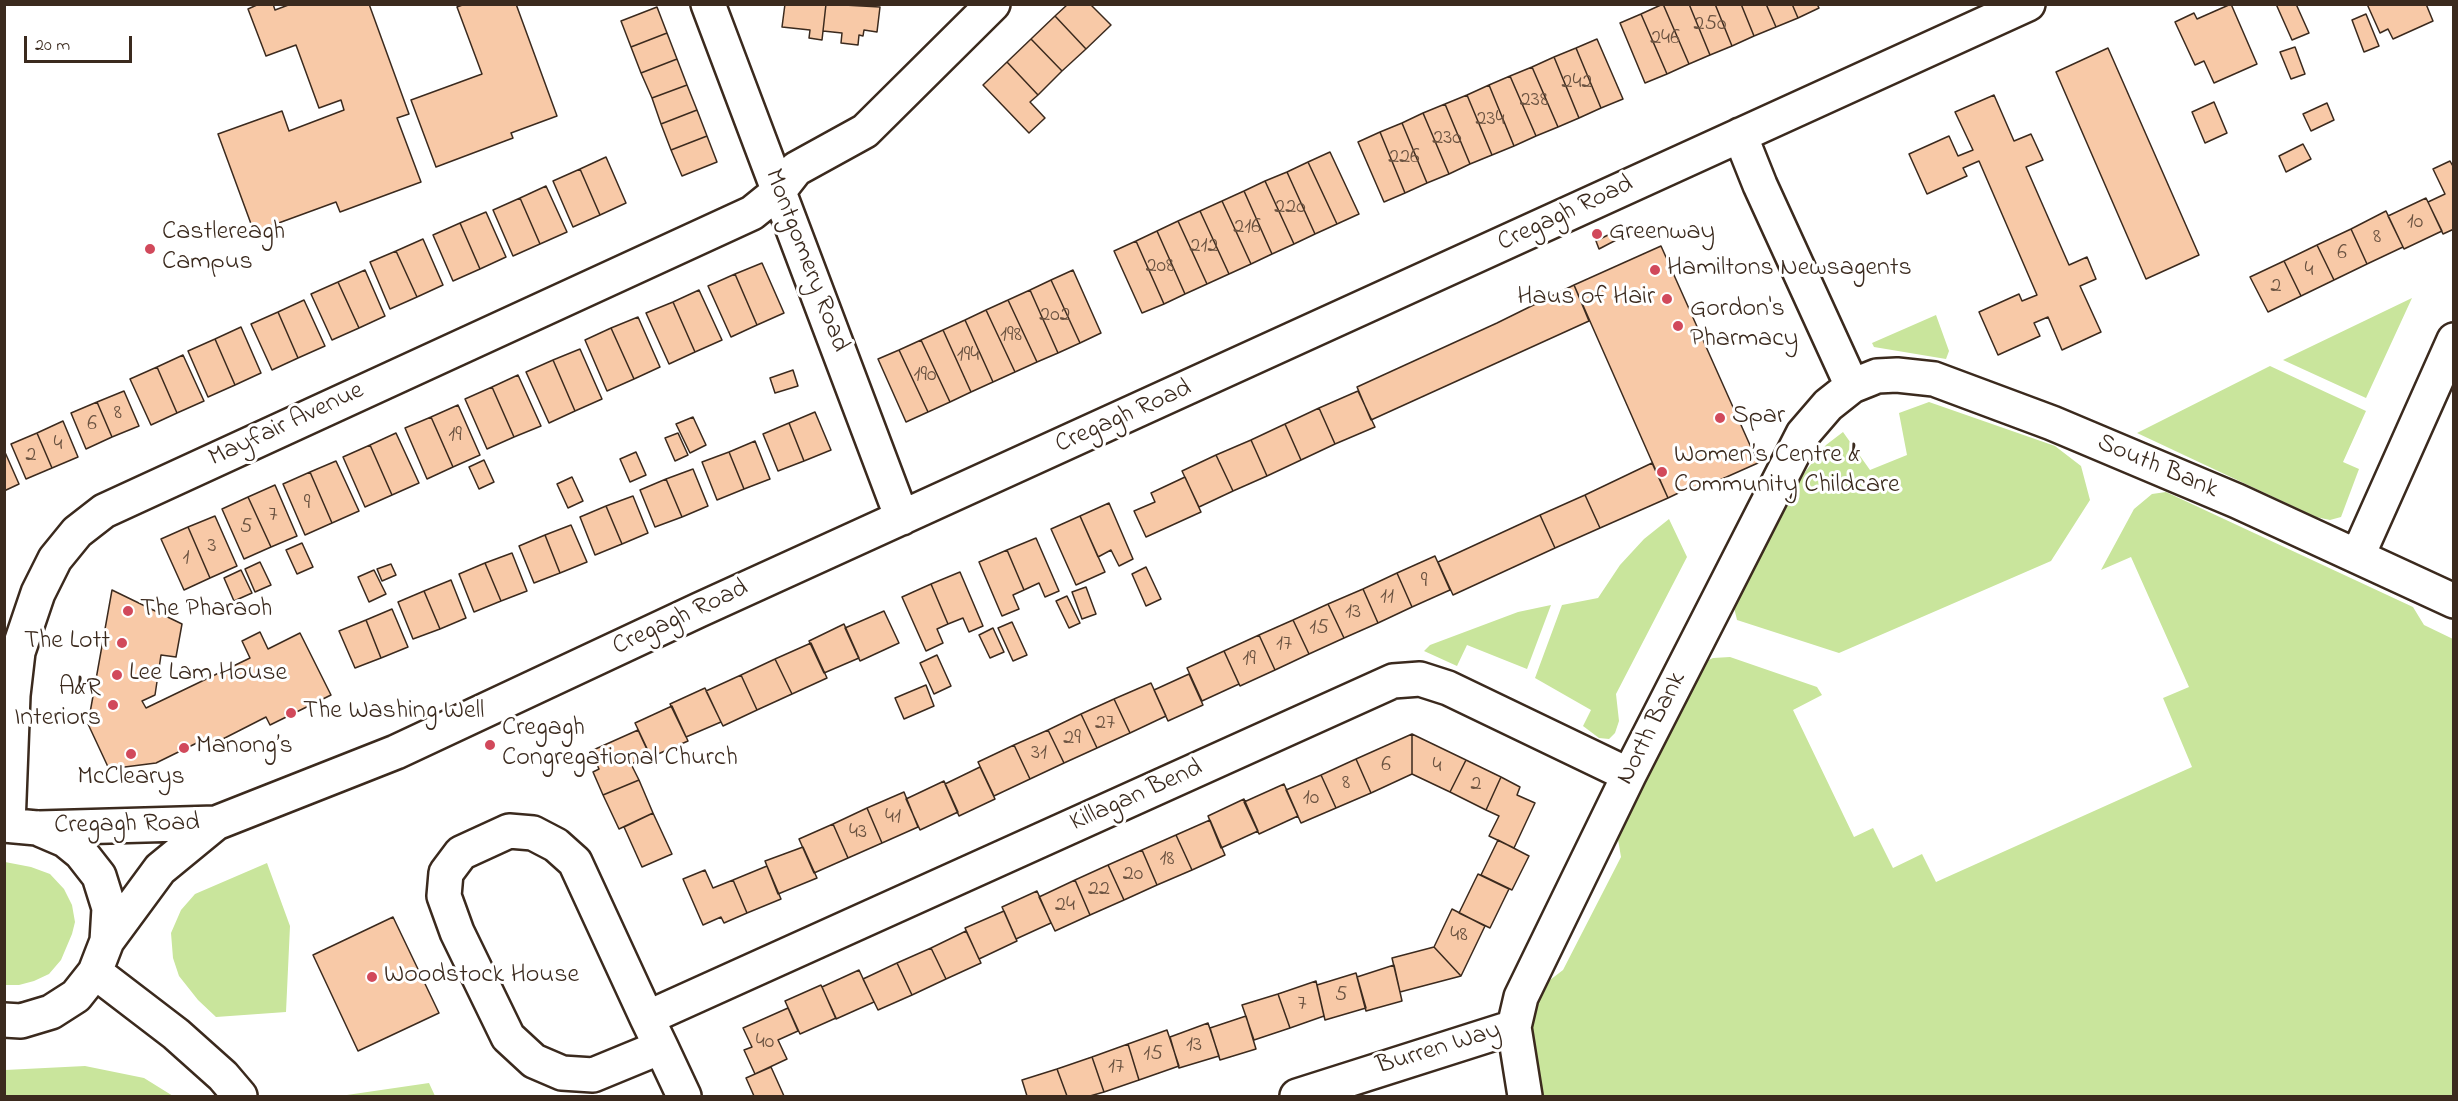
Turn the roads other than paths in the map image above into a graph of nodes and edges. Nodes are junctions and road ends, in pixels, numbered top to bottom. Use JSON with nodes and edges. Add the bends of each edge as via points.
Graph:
{"nodes":[{"id":1,"x":708,"y":4,"type":"edge"},
{"id":2,"x":993,"y":4,"type":"edge"},
{"id":3,"x":2028,"y":4,"type":"edge"},
{"id":4,"x":1740,"y":135,"type":"junction"},
{"id":5,"x":778,"y":192,"type":"junction"},
{"id":6,"x":2454,"y":340,"type":"edge"},
{"id":7,"x":1852,"y":386,"type":"junction"},
{"id":8,"x":902,"y":518,"type":"junction"},
{"id":9,"x":2358,"y":555,"type":"junction"},
{"id":10,"x":2454,"y":601,"type":"edge"},
{"id":11,"x":1629,"y":775,"type":"junction"},
{"id":12,"x":216,"y":824,"type":"junction"},
{"id":13,"x":17,"y":826,"type":"edge"},
{"id":14,"x":107,"y":941,"type":"junction"},
{"id":15,"x":95,"y":972,"type":"junction"},
{"id":16,"x":647,"y":1018,"type":"junction"},
{"id":17,"x":4,"y":1020,"type":"edge"},
{"id":18,"x":1514,"y":1027,"type":"junction"},
{"id":19,"x":661,"y":1047,"type":"junction"},
{"id":20,"x":240,"y":1096,"type":"edge"},
{"id":21,"x":684,"y":1096,"type":"edge"},
{"id":22,"x":1297,"y":1096,"type":"edge"},
{"id":23,"x":1525,"y":1096,"type":"edge"}],
"edges":[{"from":1,"to":5,"type":"street","name":"Montgomery Road"},
{"from":2,"to":5,"type":"street","name":"Mayfair Avenue","via":[[865,131],[796,169]]},
{"from":3,"to":4,"type":"street","name":"Cregagh Road"},
{"from":4,"to":7,"type":"street"},
{"from":4,"to":8,"type":"street","name":"Cregagh Road"},
{"from":5,"to":8,"type":"street","name":"Montgomery Road"},
{"from":5,"to":13,"type":"street","name":"Mayfair Avenue","via":[[753,213],[104,511],[77,532],[54,559],[18,652],[13,694]]},
{"from":6,"to":9,"type":"street"},
{"from":7,"to":9,"type":"street","name":"South Bank","via":[[1877,376],[1934,379],[2052,423]]},
{"from":7,"to":11,"type":"street","name":"North Bank","via":[[1828,405],[1803,434]]},
{"from":8,"to":12,"type":"street","name":"Cregagh Road","via":[[396,752]]},
{"from":9,"to":10,"type":"street","name":"South Bank"},
{"from":11,"to":16,"type":"street","name":"Killagan Bend","via":[[1448,688],[1420,679],[1393,681]]},
{"from":11,"to":18,"type":"street","name":"North Bank","via":[[1521,997]]},
{"from":12,"to":13,"type":"street","name":"Cregagh Road"},
{"from":12,"to":14,"type":"street","name":"Cregagh Road","via":[[160,869]]},
{"from":13,"to":14,"type":"street","via":[[65,840],[81,853],[99,876],[109,908]]},
{"from":14,"to":15,"type":"street"},
{"from":15,"to":17,"type":"street","via":[[76,996],[51,1012],[21,1021]]},
{"from":15,"to":20,"type":"street","via":[[176,1034]]},
{"from":16,"to":19,"type":"street"},
{"from":16,"to":19,"type":"street","via":[[575,862],[556,845],[533,833],[509,831],[461,853],[446,873],[444,896],[508,1037],[534,1061],[562,1073],[593,1075]]},
{"from":18,"to":22,"type":"street","name":"Burren Way"},
{"from":18,"to":23,"type":"street","name":"North Bank"},
{"from":19,"to":21,"type":"street"}]}
